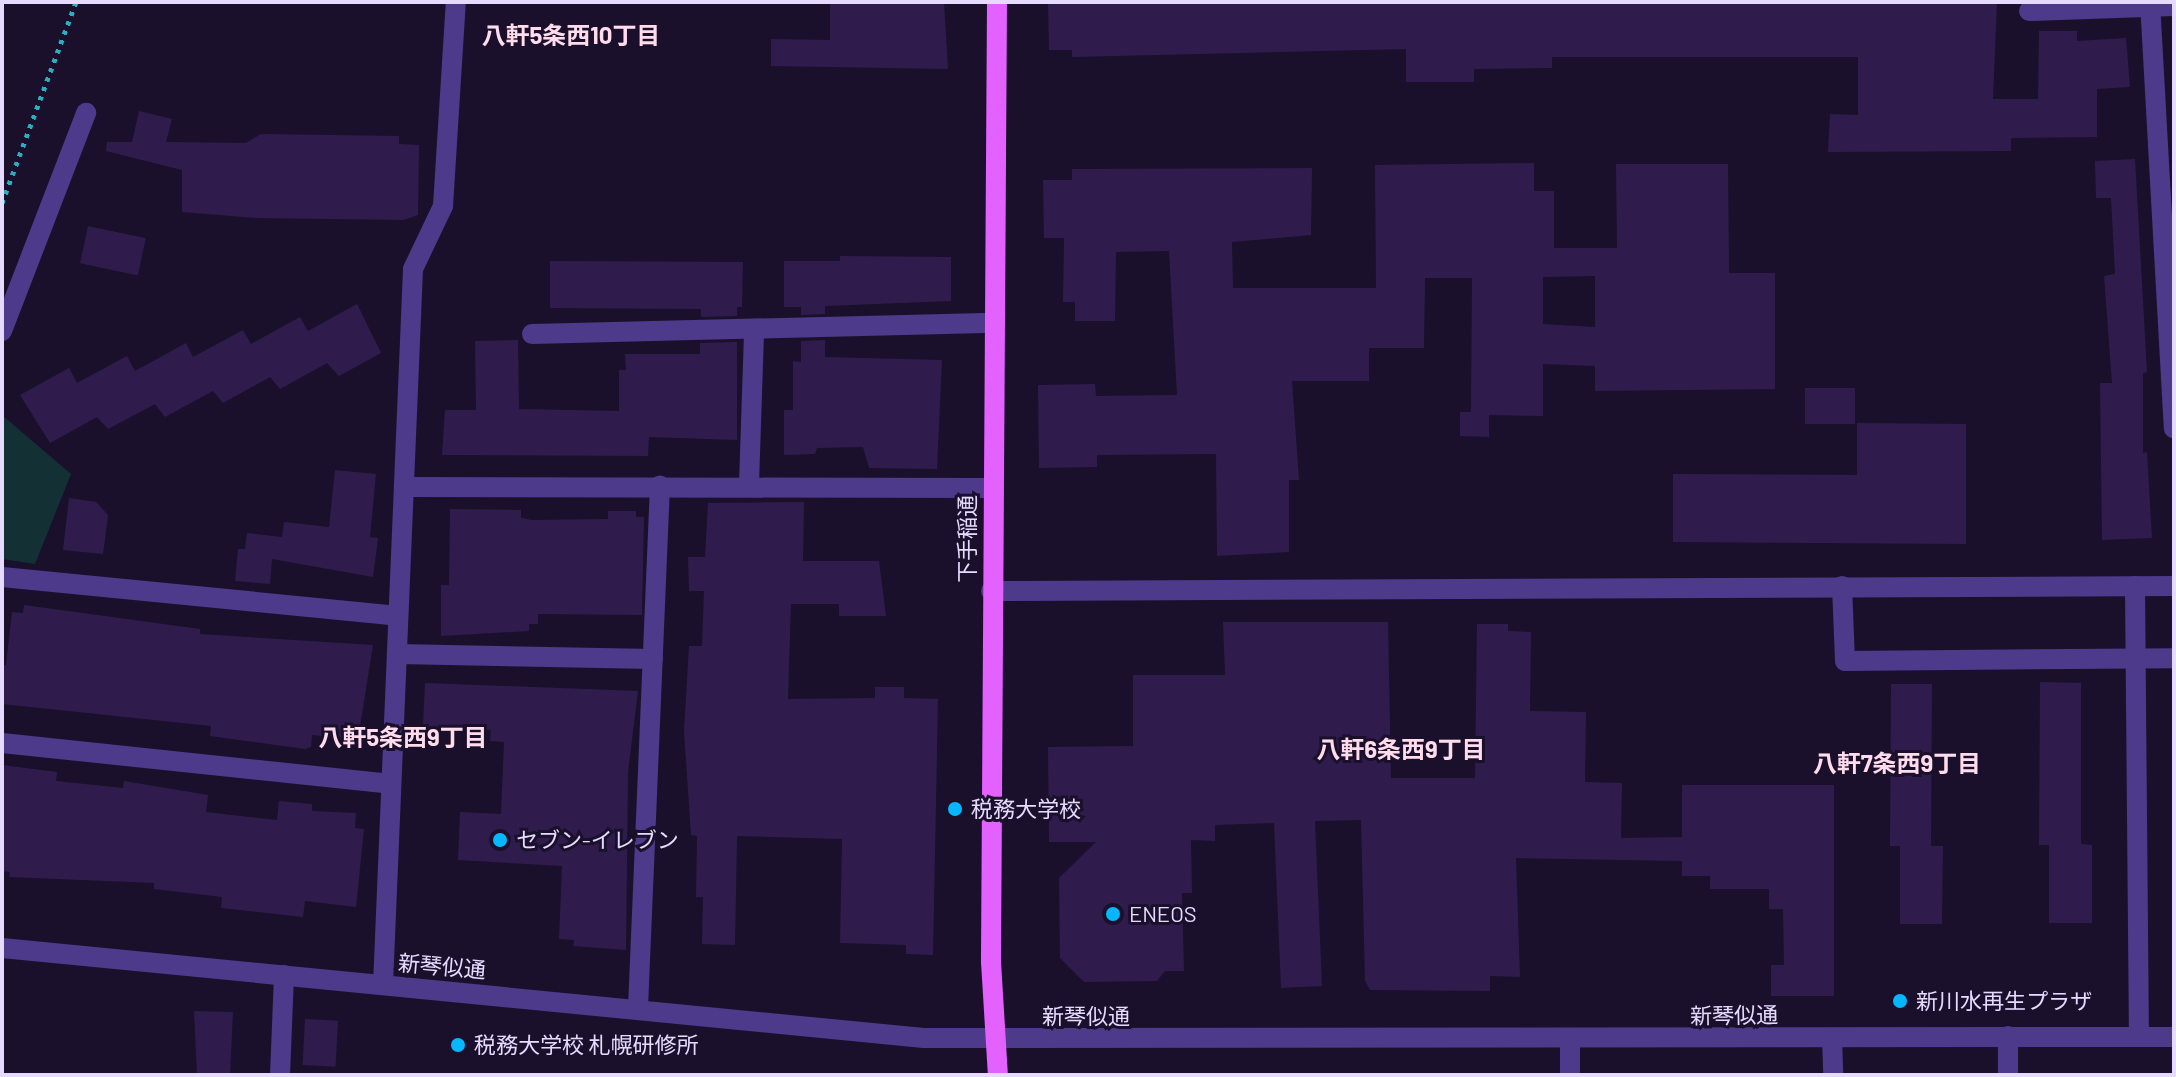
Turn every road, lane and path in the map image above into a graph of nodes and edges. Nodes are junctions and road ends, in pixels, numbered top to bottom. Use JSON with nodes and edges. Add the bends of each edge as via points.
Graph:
{"nodes":[{"id":1,"x":76,"y":2,"type":"edge"},
{"id":2,"x":456,"y":2,"type":"edge"},
{"id":3,"x":997,"y":2,"type":"edge"},
{"id":4,"x":2150,"y":4,"type":"edge"},
{"id":5,"x":2174,"y":6,"type":"edge"},
{"id":6,"x":2029,"y":11,"type":"dead end"},
{"id":7,"x":86,"y":113,"type":"dead end"},
{"id":8,"x":2,"y":203,"type":"edge"},
{"id":9,"x":995,"y":323,"type":"junction"},
{"id":10,"x":2,"y":331,"type":"edge"},
{"id":11,"x":754,"y":331,"type":"junction"},
{"id":12,"x":532,"y":334,"type":"dead end"},
{"id":13,"x":2174,"y":428,"type":"edge"},
{"id":14,"x":749,"y":484,"type":"junction"},
{"id":15,"x":660,"y":485,"type":"junction"},
{"id":16,"x":404,"y":487,"type":"junction"},
{"id":17,"x":991,"y":488,"type":"junction"},
{"id":18,"x":2,"y":577,"type":"edge"},
{"id":19,"x":1842,"y":586,"type":"junction"},
{"id":20,"x":2135,"y":586,"type":"junction"},
{"id":21,"x":2174,"y":586,"type":"edge"},
{"id":22,"x":991,"y":591,"type":"junction"},
{"id":23,"x":398,"y":616,"type":"junction"},
{"id":24,"x":397,"y":654,"type":"junction"},
{"id":25,"x":2135,"y":658,"type":"junction"},
{"id":26,"x":2174,"y":658,"type":"edge"},
{"id":27,"x":653,"y":659,"type":"junction"},
{"id":28,"x":2,"y":743,"type":"edge"},
{"id":29,"x":391,"y":784,"type":"junction"},
{"id":30,"x":2,"y":948,"type":"edge"},
{"id":31,"x":284,"y":975,"type":"junction"},
{"id":32,"x":383,"y":985,"type":"junction"},
{"id":33,"x":638,"y":1008,"type":"junction"},
{"id":34,"x":2008,"y":1036,"type":"junction"},
{"id":35,"x":2139,"y":1037,"type":"junction"},
{"id":36,"x":2174,"y":1037,"type":"edge"},
{"id":37,"x":1832,"y":1038,"type":"junction"},
{"id":38,"x":997,"y":1039,"type":"junction"},
{"id":39,"x":1570,"y":1041,"type":"junction"},
{"id":40,"x":280,"y":1075,"type":"edge"},
{"id":41,"x":998,"y":1075,"type":"edge"},
{"id":42,"x":1570,"y":1075,"type":"edge"},
{"id":43,"x":1833,"y":1075,"type":"edge"},
{"id":44,"x":2008,"y":1075,"type":"edge"}],
"edges":[{"from":1,"to":8,"type":"path"},
{"from":2,"to":16,"type":"street","via":[[443,206],[413,269]]},
{"from":3,"to":9,"type":"main road","name":"下手稲通"},
{"from":4,"to":5,"type":"street"},
{"from":4,"to":6,"type":"street"},
{"from":4,"to":13,"type":"street"},
{"from":7,"to":10,"type":"street"},
{"from":9,"to":11,"type":"street"},
{"from":9,"to":17,"type":"main road","name":"下手稲通"},
{"from":11,"to":12,"type":"street"},
{"from":11,"to":14,"type":"street"},
{"from":14,"to":15,"type":"street"},
{"from":14,"to":17,"type":"street"},
{"from":15,"to":16,"type":"street"},
{"from":15,"to":27,"type":"street"},
{"from":16,"to":23,"type":"street"},
{"from":17,"to":22,"type":"main road","name":"下手稲通"},
{"from":18,"to":23,"type":"street"},
{"from":19,"to":20,"type":"street"},
{"from":19,"to":22,"type":"street"},
{"from":19,"to":25,"type":"street","via":[[1845,661]]},
{"from":20,"to":21,"type":"street"},
{"from":20,"to":25,"type":"street"},
{"from":22,"to":38,"type":"main road","name":"下手稲通","via":[[991,962]]},
{"from":23,"to":24,"type":"street"},
{"from":24,"to":27,"type":"street"},
{"from":24,"to":29,"type":"street"},
{"from":25,"to":26,"type":"street"},
{"from":25,"to":35,"type":"street"},
{"from":27,"to":33,"type":"street"},
{"from":28,"to":29,"type":"street"},
{"from":29,"to":32,"type":"street"},
{"from":30,"to":31,"type":"street","name":"新琴似通"},
{"from":31,"to":32,"type":"street","name":"新琴似通"},
{"from":31,"to":40,"type":"street"},
{"from":32,"to":33,"type":"street","name":"新琴似通"},
{"from":33,"to":38,"type":"street","name":"新琴似通","via":[[924,1038]]},
{"from":34,"to":35,"type":"street","name":"新琴似通"},
{"from":34,"to":37,"type":"street","name":"新琴似通"},
{"from":34,"to":44,"type":"street"},
{"from":35,"to":36,"type":"street","name":"新琴似通"},
{"from":37,"to":39,"type":"street","name":"新琴似通"},
{"from":37,"to":43,"type":"street"},
{"from":38,"to":39,"type":"street","name":"新琴似通"},
{"from":38,"to":41,"type":"main road","name":"下手稲通"},
{"from":39,"to":42,"type":"street"}]}
